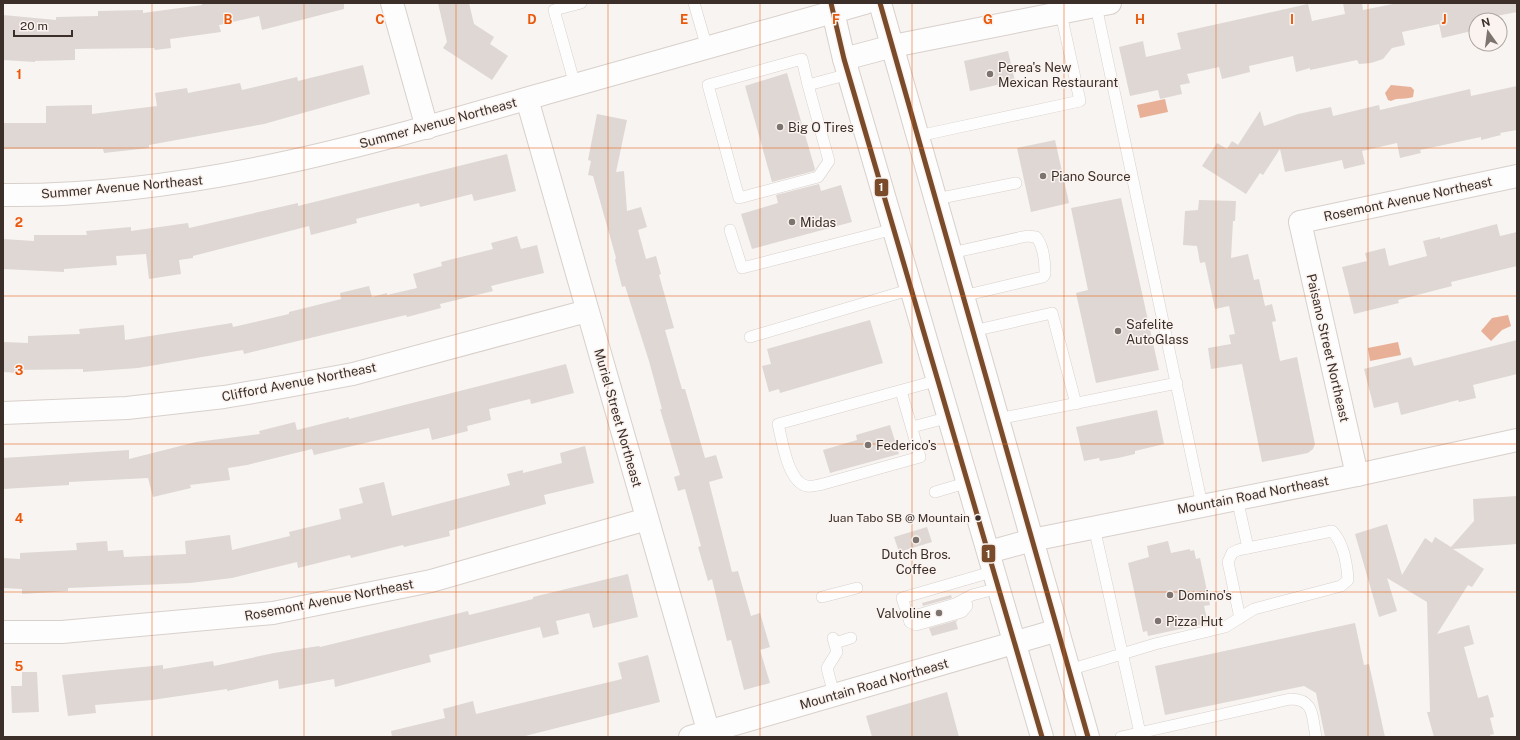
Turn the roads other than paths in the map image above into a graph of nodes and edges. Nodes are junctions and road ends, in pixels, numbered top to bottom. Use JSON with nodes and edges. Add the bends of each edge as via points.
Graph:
{"nodes":[{"id":1,"x":392,"y":3,"type":"edge"},
{"id":2,"x":581,"y":3,"type":"edge"},
{"id":3,"x":694,"y":3,"type":"edge"},
{"id":4,"x":865,"y":3,"type":"edge"},
{"id":5,"x":880,"y":3,"type":"edge"},
{"id":6,"x":1103,"y":4,"type":"edge"},
{"id":7,"x":1060,"y":7,"type":"edge"},
{"id":8,"x":832,"y":8,"type":"edge"},
{"id":9,"x":892,"y":46,"type":"junction"},
{"id":10,"x":707,"y":48,"type":"junction"},
{"id":11,"x":846,"y":67,"type":"junction"},
{"id":12,"x":575,"y":85,"type":"junction"},
{"id":13,"x":808,"y":85,"type":"junction"},
{"id":14,"x":528,"y":99,"type":"junction"},
{"id":15,"x":427,"y":128,"type":"junction"},
{"id":16,"x":918,"y":136,"type":"junction"},
{"id":17,"x":1517,"y":176,"type":"edge"},
{"id":18,"x":1016,"y":182,"type":"dead end"},
{"id":19,"x":3,"y":195,"type":"edge"},
{"id":20,"x":936,"y":199,"type":"junction"},
{"id":21,"x":1300,"y":222,"type":"joint"},
{"id":22,"x":894,"y":229,"type":"junction"},
{"id":23,"x":730,"y":230,"type":"dead end"},
{"id":24,"x":951,"y":253,"type":"junction"},
{"id":25,"x":912,"y":289,"type":"junction"},
{"id":26,"x":963,"y":296,"type":"junction"},
{"id":27,"x":587,"y":311,"type":"junction"},
{"id":28,"x":973,"y":331,"type":"junction"},
{"id":29,"x":750,"y":337,"type":"dead end"},
{"id":30,"x":939,"y":380,"type":"junction"},
{"id":31,"x":1177,"y":383,"type":"junction"},
{"id":32,"x":901,"y":391,"type":"junction"},
{"id":33,"x":1076,"y":404,"type":"junction"},
{"id":34,"x":3,"y":413,"type":"edge"},
{"id":35,"x":950,"y":417,"type":"junction"},
{"id":36,"x":998,"y":419,"type":"junction"},
{"id":37,"x":912,"y":427,"type":"junction"},
{"id":38,"x":1517,"y":440,"type":"edge"},
{"id":39,"x":1357,"y":474,"type":"junction"},
{"id":40,"x":969,"y":482,"type":"junction"},
{"id":41,"x":935,"y":492,"type":"dead end"},
{"id":42,"x":1237,"y":498,"type":"junction"},
{"id":43,"x":1202,"y":505,"type":"junction"},
{"id":44,"x":647,"y":519,"type":"junction"},
{"id":45,"x":1094,"y":527,"type":"junction"},
{"id":46,"x":1032,"y":540,"type":"junction"},
{"id":47,"x":1248,"y":548,"type":"junction"},
{"id":48,"x":994,"y":570,"type":"junction"},
{"id":49,"x":857,"y":588,"type":"dead end"},
{"id":50,"x":822,"y":597,"type":"dead end"},
{"id":51,"x":1240,"y":618,"type":"junction"},
{"id":52,"x":1058,"y":630,"type":"junction"},
{"id":53,"x":3,"y":632,"type":"edge"},
{"id":54,"x":851,"y":638,"type":"dead end"},
{"id":55,"x":1015,"y":643,"type":"junction"},
{"id":56,"x":1122,"y":655,"type":"junction"},
{"id":57,"x":1069,"y":670,"type":"junction"},
{"id":58,"x":834,"y":695,"type":"junction"},
{"id":59,"x":1147,"y":733,"type":"edge"},
{"id":60,"x":703,"y":735,"type":"edge"},
{"id":61,"x":1042,"y":737,"type":"edge"},
{"id":62,"x":1088,"y":737,"type":"edge"},
{"id":63,"x":1121,"y":737,"type":"edge"},
{"id":64,"x":1316,"y":737,"type":"edge"}],
"edges":[{"from":1,"to":15,"type":"street"},
{"from":2,"to":12,"type":"lane","via":[[554,10]]},
{"from":3,"to":10,"type":"lane"},
{"from":4,"to":8,"type":"street","name":"Summer Avenue Northeast"},
{"from":5,"to":9,"type":"street"},
{"from":6,"to":7,"type":"street"},
{"from":6,"to":31,"type":"lane"},
{"from":7,"to":9,"type":"street"},
{"from":7,"to":16,"type":"lane","via":[[1080,101]]},
{"from":8,"to":10,"type":"street","name":"Summer Avenue Northeast"},
{"from":8,"to":11,"type":"street"},
{"from":9,"to":11,"type":"street"},
{"from":9,"to":16,"type":"street"},
{"from":10,"to":12,"type":"street","name":"Summer Avenue Northeast"},
{"from":11,"to":13,"type":"lane"},
{"from":11,"to":22,"type":"street"},
{"from":12,"to":14,"type":"street","name":"Summer Avenue Northeast"},
{"from":13,"to":13,"type":"lane","via":[[802,59],[708,85],[739,198],[818,177],[829,161]]},
{"from":14,"to":15,"type":"street","name":"Summer Avenue Northeast"},
{"from":14,"to":27,"type":"street","name":"Muriel Street Northeast"},
{"from":15,"to":19,"type":"street","name":"Summer Avenue Northeast","via":[[284,164],[224,176],[158,186]]},
{"from":16,"to":20,"type":"street"},
{"from":17,"to":21,"type":"street","name":"Rosemont Avenue Northeast"},
{"from":18,"to":20,"type":"lane"},
{"from":20,"to":24,"type":"street"},
{"from":21,"to":39,"type":"street","name":"Paisano Street Northeast"},
{"from":22,"to":23,"type":"lane","via":[[742,268]]},
{"from":22,"to":25,"type":"street"},
{"from":24,"to":26,"type":"street"},
{"from":24,"to":26,"type":"lane","via":[[1027,236],[1036,237],[1040,242],[1045,274],[1042,277]]},
{"from":25,"to":29,"type":"lane"},
{"from":25,"to":30,"type":"street"},
{"from":26,"to":28,"type":"street"},
{"from":27,"to":34,"type":"street","name":"Clifford Avenue Northeast","via":[[353,374],[288,386],[224,397],[127,408]]},
{"from":27,"to":44,"type":"street","name":"Muriel Street Northeast"},
{"from":28,"to":33,"type":"lane","via":[[1052,313]]},
{"from":28,"to":36,"type":"street"},
{"from":30,"to":32,"type":"lane"},
{"from":30,"to":35,"type":"street"},
{"from":31,"to":33,"type":"lane"},
{"from":31,"to":43,"type":"lane"},
{"from":32,"to":37,"type":"lane"},
{"from":32,"to":37,"type":"lane","via":[[778,424],[790,468],[796,481],[807,486],[823,484],[920,457]]},
{"from":33,"to":36,"type":"lane"},
{"from":35,"to":37,"type":"lane"},
{"from":35,"to":40,"type":"street"},
{"from":36,"to":46,"type":"street"},
{"from":38,"to":39,"type":"street","name":"Mountain Road Northeast"},
{"from":39,"to":42,"type":"street","name":"Mountain Road Northeast"},
{"from":40,"to":41,"type":"lane"},
{"from":40,"to":48,"type":"street"},
{"from":42,"to":43,"type":"street","name":"Mountain Road Northeast"},
{"from":42,"to":47,"type":"lane"},
{"from":43,"to":45,"type":"street","name":"Mountain Road Northeast"},
{"from":44,"to":53,"type":"street","name":"Rosemont Avenue Northeast","via":[[431,581],[273,613],[62,632]]},
{"from":44,"to":60,"type":"street","name":"Muriel Street Northeast"},
{"from":45,"to":46,"type":"street","name":"Mountain Road Northeast"},
{"from":45,"to":56,"type":"lane"},
{"from":46,"to":48,"type":"street","name":"Mountain Road Northeast"},
{"from":46,"to":52,"type":"street"},
{"from":47,"to":51,"type":"lane","via":[[1232,553],[1228,562]]},
{"from":47,"to":51,"type":"lane","via":[[1332,531],[1338,538],[1348,580],[1341,586],[1254,609]]},
{"from":48,"to":48,"type":"lane","via":[[902,598],[910,622],[914,616],[965,600]]},
{"from":48,"to":55,"type":"street"},
{"from":49,"to":50,"type":"lane"},
{"from":51,"to":56,"type":"lane","via":[[1224,627]]},
{"from":52,"to":55,"type":"street","name":"Mountain Road Northeast"},
{"from":52,"to":57,"type":"street"},
{"from":54,"to":58,"type":"lane","via":[[834,640],[837,652],[827,668]]},
{"from":55,"to":58,"type":"street","name":"Mountain Road Northeast"},
{"from":55,"to":61,"type":"street"},
{"from":56,"to":57,"type":"lane"},
{"from":56,"to":59,"type":"lane"},
{"from":57,"to":62,"type":"street"},
{"from":58,"to":60,"type":"street","name":"Mountain Road Northeast"},
{"from":59,"to":63,"type":"lane"},
{"from":59,"to":64,"type":"lane","via":[[1290,699],[1300,699],[1310,708]]}]}
